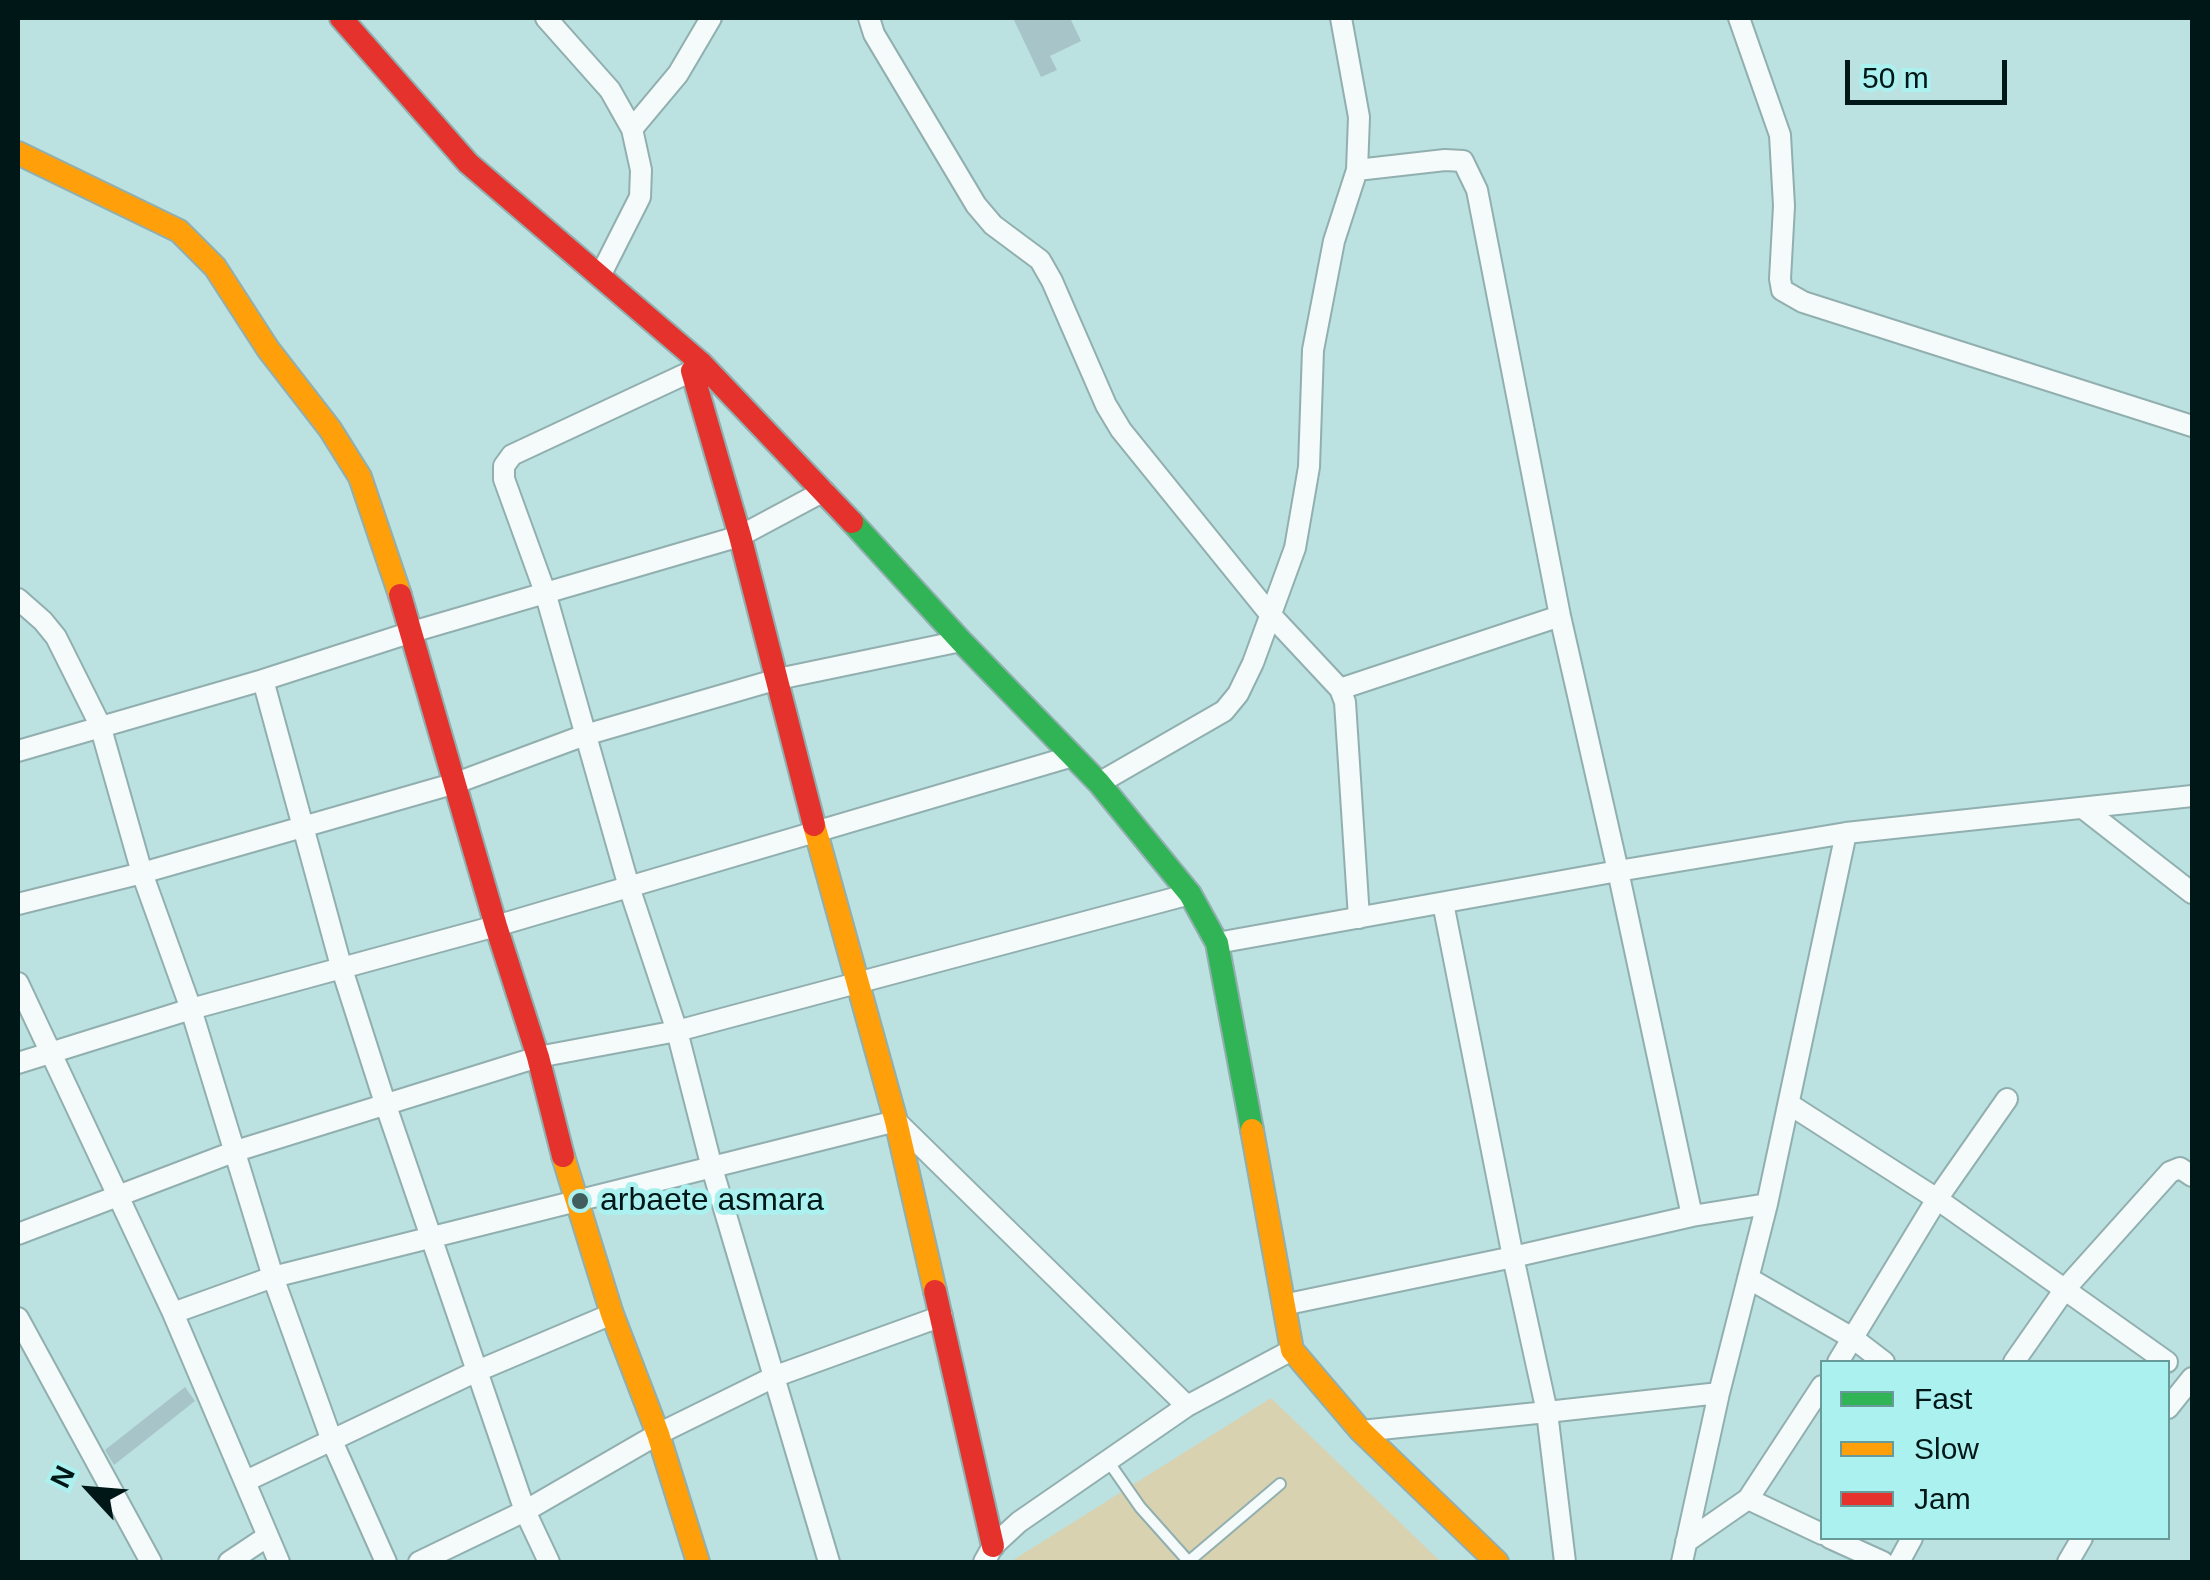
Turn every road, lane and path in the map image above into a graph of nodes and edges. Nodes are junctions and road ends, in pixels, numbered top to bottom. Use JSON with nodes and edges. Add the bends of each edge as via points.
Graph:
{"nodes":[{"id":1,"x":341,"y":18,"type":"edge"},
{"id":2,"x":546,"y":18,"type":"edge"},
{"id":3,"x":711,"y":18,"type":"edge"},
{"id":4,"x":869,"y":18,"type":"edge"},
{"id":5,"x":1341,"y":18,"type":"edge"},
{"id":6,"x":1739,"y":18,"type":"edge"},
{"id":7,"x":632,"y":129,"type":"junction"},
{"id":8,"x":18,"y":153,"type":"edge"},
{"id":9,"x":1357,"y":170,"type":"junction"},
{"id":10,"x":600,"y":276,"type":"junction"},
{"id":11,"x":696,"y":367,"type":"junction"},
{"id":12,"x":2192,"y":426,"type":"edge"},
{"id":13,"x":824,"y":491,"type":"junction"},
{"id":14,"x":740,"y":536,"type":"junction"},
{"id":15,"x":545,"y":592,"type":"junction"},
{"id":16,"x":18,"y":599,"type":"edge"},
{"id":17,"x":1269,"y":613,"type":"junction"},
{"id":18,"x":1560,"y":616,"type":"junction"},
{"id":19,"x":412,"y":632,"type":"junction"},
{"id":20,"x":961,"y":641,"type":"junction"},
{"id":21,"x":778,"y":678,"type":"junction"},
{"id":22,"x":263,"y":680,"type":"junction"},
{"id":23,"x":1340,"y":689,"type":"junction"},
{"id":24,"x":100,"y":724,"type":"junction"},
{"id":25,"x":585,"y":735,"type":"junction"},
{"id":26,"x":18,"y":750,"type":"edge"},
{"id":27,"x":1073,"y":756,"type":"junction"},
{"id":28,"x":456,"y":782,"type":"junction"},
{"id":29,"x":1099,"y":783,"type":"junction"},
{"id":30,"x":2192,"y":796,"type":"edge"},
{"id":31,"x":2082,"y":808,"type":"junction"},
{"id":32,"x":305,"y":824,"type":"junction"},
{"id":33,"x":815,"y":830,"type":"junction"},
{"id":34,"x":1846,"y":833,"type":"junction"},
{"id":35,"x":1618,"y":872,"type":"junction"},
{"id":36,"x":142,"y":873,"type":"junction"},
{"id":37,"x":629,"y":887,"type":"junction"},
{"id":38,"x":2192,"y":893,"type":"edge"},
{"id":39,"x":1190,"y":894,"type":"junction"},
{"id":40,"x":1443,"y":903,"type":"junction"},
{"id":41,"x":18,"y":904,"type":"edge"},
{"id":42,"x":1359,"y":918,"type":"junction"},
{"id":43,"x":496,"y":926,"type":"junction"},
{"id":44,"x":1217,"y":942,"type":"junction"},
{"id":45,"x":342,"y":966,"type":"junction"},
{"id":46,"x":18,"y":983,"type":"edge"},
{"id":47,"x":858,"y":985,"type":"junction"},
{"id":48,"x":191,"y":1009,"type":"junction"},
{"id":49,"x":677,"y":1032,"type":"junction"},
{"id":50,"x":48,"y":1052,"type":"junction"},
{"id":51,"x":538,"y":1057,"type":"junction"},
{"id":52,"x":18,"y":1063,"type":"edge"},
{"id":53,"x":2007,"y":1098,"type":"dead end"},
{"id":54,"x":384,"y":1102,"type":"junction"},
{"id":55,"x":1789,"y":1104,"type":"junction"},
{"id":56,"x":896,"y":1121,"type":"junction"},
{"id":57,"x":236,"y":1151,"type":"junction"},
{"id":58,"x":712,"y":1168,"type":"junction"},
{"id":59,"x":2192,"y":1176,"type":"edge"},
{"id":60,"x":119,"y":1194,"type":"junction"},
{"id":61,"x":1936,"y":1199,"type":"junction"},
{"id":62,"x":575,"y":1202,"type":"junction"},
{"id":63,"x":1767,"y":1204,"type":"junction"},
{"id":64,"x":1692,"y":1216,"type":"junction"},
{"id":65,"x":18,"y":1234,"type":"edge"},
{"id":66,"x":431,"y":1236,"type":"junction"},
{"id":67,"x":1514,"y":1257,"type":"junction"},
{"id":68,"x":272,"y":1277,"type":"junction"},
{"id":69,"x":1748,"y":1278,"type":"junction"},
{"id":70,"x":2064,"y":1290,"type":"junction"},
{"id":71,"x":1283,"y":1305,"type":"junction"},
{"id":72,"x":173,"y":1313,"type":"junction"},
{"id":73,"x":612,"y":1314,"type":"junction"},
{"id":74,"x":942,"y":1316,"type":"junction"},
{"id":75,"x":18,"y":1318,"type":"edge"},
{"id":76,"x":1854,"y":1340,"type":"junction"},
{"id":77,"x":1292,"y":1350,"type":"junction"},
{"id":78,"x":1839,"y":1360,"type":"edge"},
{"id":79,"x":1881,"y":1360,"type":"edge"},
{"id":80,"x":2015,"y":1360,"type":"edge"},
{"id":81,"x":2163,"y":1360,"type":"edge"},
{"id":82,"x":2170,"y":1365,"type":"edge"},
{"id":83,"x":475,"y":1372,"type":"junction"},
{"id":84,"x":776,"y":1376,"type":"junction"},
{"id":85,"x":2192,"y":1379,"type":"edge"},
{"id":86,"x":1820,"y":1389,"type":"edge"},
{"id":87,"x":1718,"y":1393,"type":"junction"},
{"id":88,"x":1187,"y":1406,"type":"junction"},
{"id":89,"x":2170,"y":1406,"type":"edge"},
{"id":90,"x":1547,"y":1412,"type":"junction"},
{"id":91,"x":1361,"y":1432,"type":"junction"},
{"id":92,"x":658,"y":1434,"type":"junction"},
{"id":93,"x":332,"y":1442,"type":"junction"},
{"id":94,"x":1108,"y":1462,"type":"junction"},
{"id":95,"x":246,"y":1481,"type":"junction"},
{"id":96,"x":1280,"y":1484,"type":"dead end"},
{"id":97,"x":1748,"y":1498,"type":"junction"},
{"id":98,"x":525,"y":1512,"type":"junction"},
{"id":99,"x":1820,"y":1533,"type":"edge"},
{"id":100,"x":268,"y":1536,"type":"junction"},
{"id":101,"x":1834,"y":1540,"type":"edge"},
{"id":102,"x":1911,"y":1540,"type":"edge"},
{"id":103,"x":2081,"y":1540,"type":"edge"},
{"id":104,"x":1684,"y":1552,"type":"edge"},
{"id":105,"x":988,"y":1554,"type":"edge"},
{"id":106,"x":151,"y":1562,"type":"edge"},
{"id":107,"x":229,"y":1562,"type":"edge"},
{"id":108,"x":280,"y":1562,"type":"edge"},
{"id":109,"x":386,"y":1562,"type":"edge"},
{"id":110,"x":419,"y":1562,"type":"edge"},
{"id":111,"x":550,"y":1562,"type":"edge"},
{"id":112,"x":698,"y":1562,"type":"edge"},
{"id":113,"x":830,"y":1562,"type":"edge"},
{"id":114,"x":1188,"y":1562,"type":"edge"},
{"id":115,"x":1497,"y":1562,"type":"edge"},
{"id":116,"x":1565,"y":1562,"type":"edge"},
{"id":117,"x":1883,"y":1562,"type":"edge"},
{"id":118,"x":1898,"y":1562,"type":"edge"},
{"id":119,"x":2068,"y":1562,"type":"edge"}],
"edges":[{"from":1,"to":10,"type":"street","via":[[468,163]]},
{"from":2,"to":7,"type":"street","via":[[610,90]]},
{"from":3,"to":7,"type":"street","via":[[678,74]]},
{"from":4,"to":17,"type":"street","via":[[976,205],[1040,260],[1120,430]]},
{"from":5,"to":9,"type":"street","via":[[1359,116]]},
{"from":6,"to":12,"type":"street","via":[[1780,135],[1782,290]]},
{"from":7,"to":10,"type":"street","via":[[640,198]]},
{"from":8,"to":19,"type":"street","via":[[180,231],[215,267],[360,477]]},
{"from":9,"to":17,"type":"street","via":[[1334,241],[1314,350],[1309,467],[1294,548]]},
{"from":9,"to":18,"type":"street","via":[[1464,161],[1477,190]]},
{"from":10,"to":11,"type":"street"},
{"from":11,"to":13,"type":"street"},
{"from":11,"to":14,"type":"street"},
{"from":11,"to":15,"type":"street","via":[[512,455],[504,466]]},
{"from":13,"to":14,"type":"street"},
{"from":13,"to":20,"type":"street"},
{"from":14,"to":15,"type":"street"},
{"from":14,"to":21,"type":"street"},
{"from":15,"to":19,"type":"street"},
{"from":15,"to":25,"type":"street"},
{"from":16,"to":24,"type":"street","via":[[56,636]]},
{"from":17,"to":23,"type":"street"},
{"from":17,"to":29,"type":"street","via":[[1254,663],[1224,711]]},
{"from":18,"to":23,"type":"street"},
{"from":18,"to":35,"type":"street"},
{"from":19,"to":22,"type":"street"},
{"from":19,"to":28,"type":"street"},
{"from":20,"to":21,"type":"street"},
{"from":20,"to":27,"type":"street"},
{"from":21,"to":25,"type":"street"},
{"from":21,"to":33,"type":"street"},
{"from":22,"to":24,"type":"street"},
{"from":22,"to":32,"type":"street"},
{"from":23,"to":42,"type":"street"},
{"from":24,"to":26,"type":"street"},
{"from":24,"to":36,"type":"street"},
{"from":25,"to":28,"type":"street"},
{"from":25,"to":37,"type":"street"},
{"from":27,"to":29,"type":"street"},
{"from":27,"to":33,"type":"street"},
{"from":28,"to":32,"type":"street"},
{"from":28,"to":43,"type":"street"},
{"from":29,"to":39,"type":"street"},
{"from":30,"to":31,"type":"street"},
{"from":31,"to":34,"type":"street"},
{"from":31,"to":38,"type":"street"},
{"from":32,"to":36,"type":"street"},
{"from":32,"to":45,"type":"street"},
{"from":33,"to":37,"type":"street"},
{"from":33,"to":47,"type":"street"},
{"from":34,"to":35,"type":"street"},
{"from":34,"to":55,"type":"street"},
{"from":35,"to":40,"type":"street"},
{"from":35,"to":64,"type":"street"},
{"from":36,"to":41,"type":"street"},
{"from":36,"to":48,"type":"street"},
{"from":37,"to":43,"type":"street"},
{"from":37,"to":49,"type":"street"},
{"from":39,"to":44,"type":"street"},
{"from":39,"to":47,"type":"street"},
{"from":40,"to":42,"type":"street"},
{"from":40,"to":67,"type":"street"},
{"from":42,"to":44,"type":"street"},
{"from":43,"to":45,"type":"street"},
{"from":43,"to":51,"type":"street"},
{"from":44,"to":71,"type":"street"},
{"from":45,"to":48,"type":"street"},
{"from":45,"to":54,"type":"street"},
{"from":46,"to":50,"type":"street"},
{"from":47,"to":49,"type":"street"},
{"from":47,"to":56,"type":"street"},
{"from":48,"to":50,"type":"street"},
{"from":48,"to":57,"type":"street"},
{"from":49,"to":51,"type":"street"},
{"from":49,"to":58,"type":"street"},
{"from":50,"to":52,"type":"street"},
{"from":50,"to":60,"type":"street"},
{"from":51,"to":54,"type":"street"},
{"from":51,"to":62,"type":"street"},
{"from":53,"to":61,"type":"street"},
{"from":54,"to":57,"type":"street"},
{"from":54,"to":66,"type":"street"},
{"from":55,"to":61,"type":"street"},
{"from":55,"to":63,"type":"street"},
{"from":56,"to":58,"type":"street"},
{"from":56,"to":74,"type":"street"},
{"from":56,"to":88,"type":"street"},
{"from":57,"to":60,"type":"street"},
{"from":57,"to":68,"type":"street"},
{"from":58,"to":62,"type":"street"},
{"from":58,"to":84,"type":"street"},
{"from":59,"to":70,"type":"street","via":[[2180,1168],[2170,1172]]},
{"from":60,"to":65,"type":"street"},
{"from":60,"to":72,"type":"street"},
{"from":61,"to":70,"type":"street"},
{"from":61,"to":76,"type":"street"},
{"from":62,"to":66,"type":"street"},
{"from":62,"to":73,"type":"street"},
{"from":63,"to":64,"type":"street"},
{"from":63,"to":69,"type":"street"},
{"from":64,"to":67,"type":"street"},
{"from":66,"to":68,"type":"street"},
{"from":66,"to":83,"type":"street"},
{"from":67,"to":71,"type":"street"},
{"from":67,"to":90,"type":"street"},
{"from":68,"to":72,"type":"street"},
{"from":68,"to":93,"type":"street"},
{"from":69,"to":76,"type":"street"},
{"from":69,"to":87,"type":"street"},
{"from":70,"to":80,"type":"street"},
{"from":70,"to":81,"type":"street"},
{"from":71,"to":77,"type":"street"},
{"from":72,"to":95,"type":"street"},
{"from":73,"to":83,"type":"street"},
{"from":73,"to":92,"type":"street"},
{"from":74,"to":84,"type":"street"},
{"from":74,"to":105,"type":"street"},
{"from":75,"to":106,"type":"street"},
{"from":76,"to":78,"type":"street"},
{"from":76,"to":79,"type":"street"},
{"from":77,"to":88,"type":"street"},
{"from":77,"to":91,"type":"street"},
{"from":82,"to":85,"type":"street"},
{"from":83,"to":93,"type":"street"},
{"from":83,"to":98,"type":"street"},
{"from":84,"to":92,"type":"street"},
{"from":84,"to":113,"type":"street"},
{"from":85,"to":89,"type":"street"},
{"from":86,"to":97,"type":"street"},
{"from":87,"to":90,"type":"street"},
{"from":87,"to":104,"type":"street"},
{"from":88,"to":94,"type":"street"},
{"from":90,"to":91,"type":"street"},
{"from":90,"to":116,"type":"street"},
{"from":91,"to":115,"type":"street"},
{"from":92,"to":98,"type":"street"},
{"from":92,"to":112,"type":"street"},
{"from":93,"to":95,"type":"street"},
{"from":93,"to":109,"type":"street"},
{"from":94,"to":105,"type":"street","via":[[1019,1522]]},
{"from":94,"to":114,"type":"lane"},
{"from":95,"to":100,"type":"street"},
{"from":96,"to":114,"type":"lane"},
{"from":97,"to":99,"type":"street"},
{"from":97,"to":104,"type":"street"},
{"from":98,"to":110,"type":"street"},
{"from":98,"to":111,"type":"street"},
{"from":100,"to":107,"type":"street"},
{"from":100,"to":108,"type":"street"},
{"from":101,"to":117,"type":"street"},
{"from":102,"to":118,"type":"street"},
{"from":103,"to":119,"type":"street"}]}
